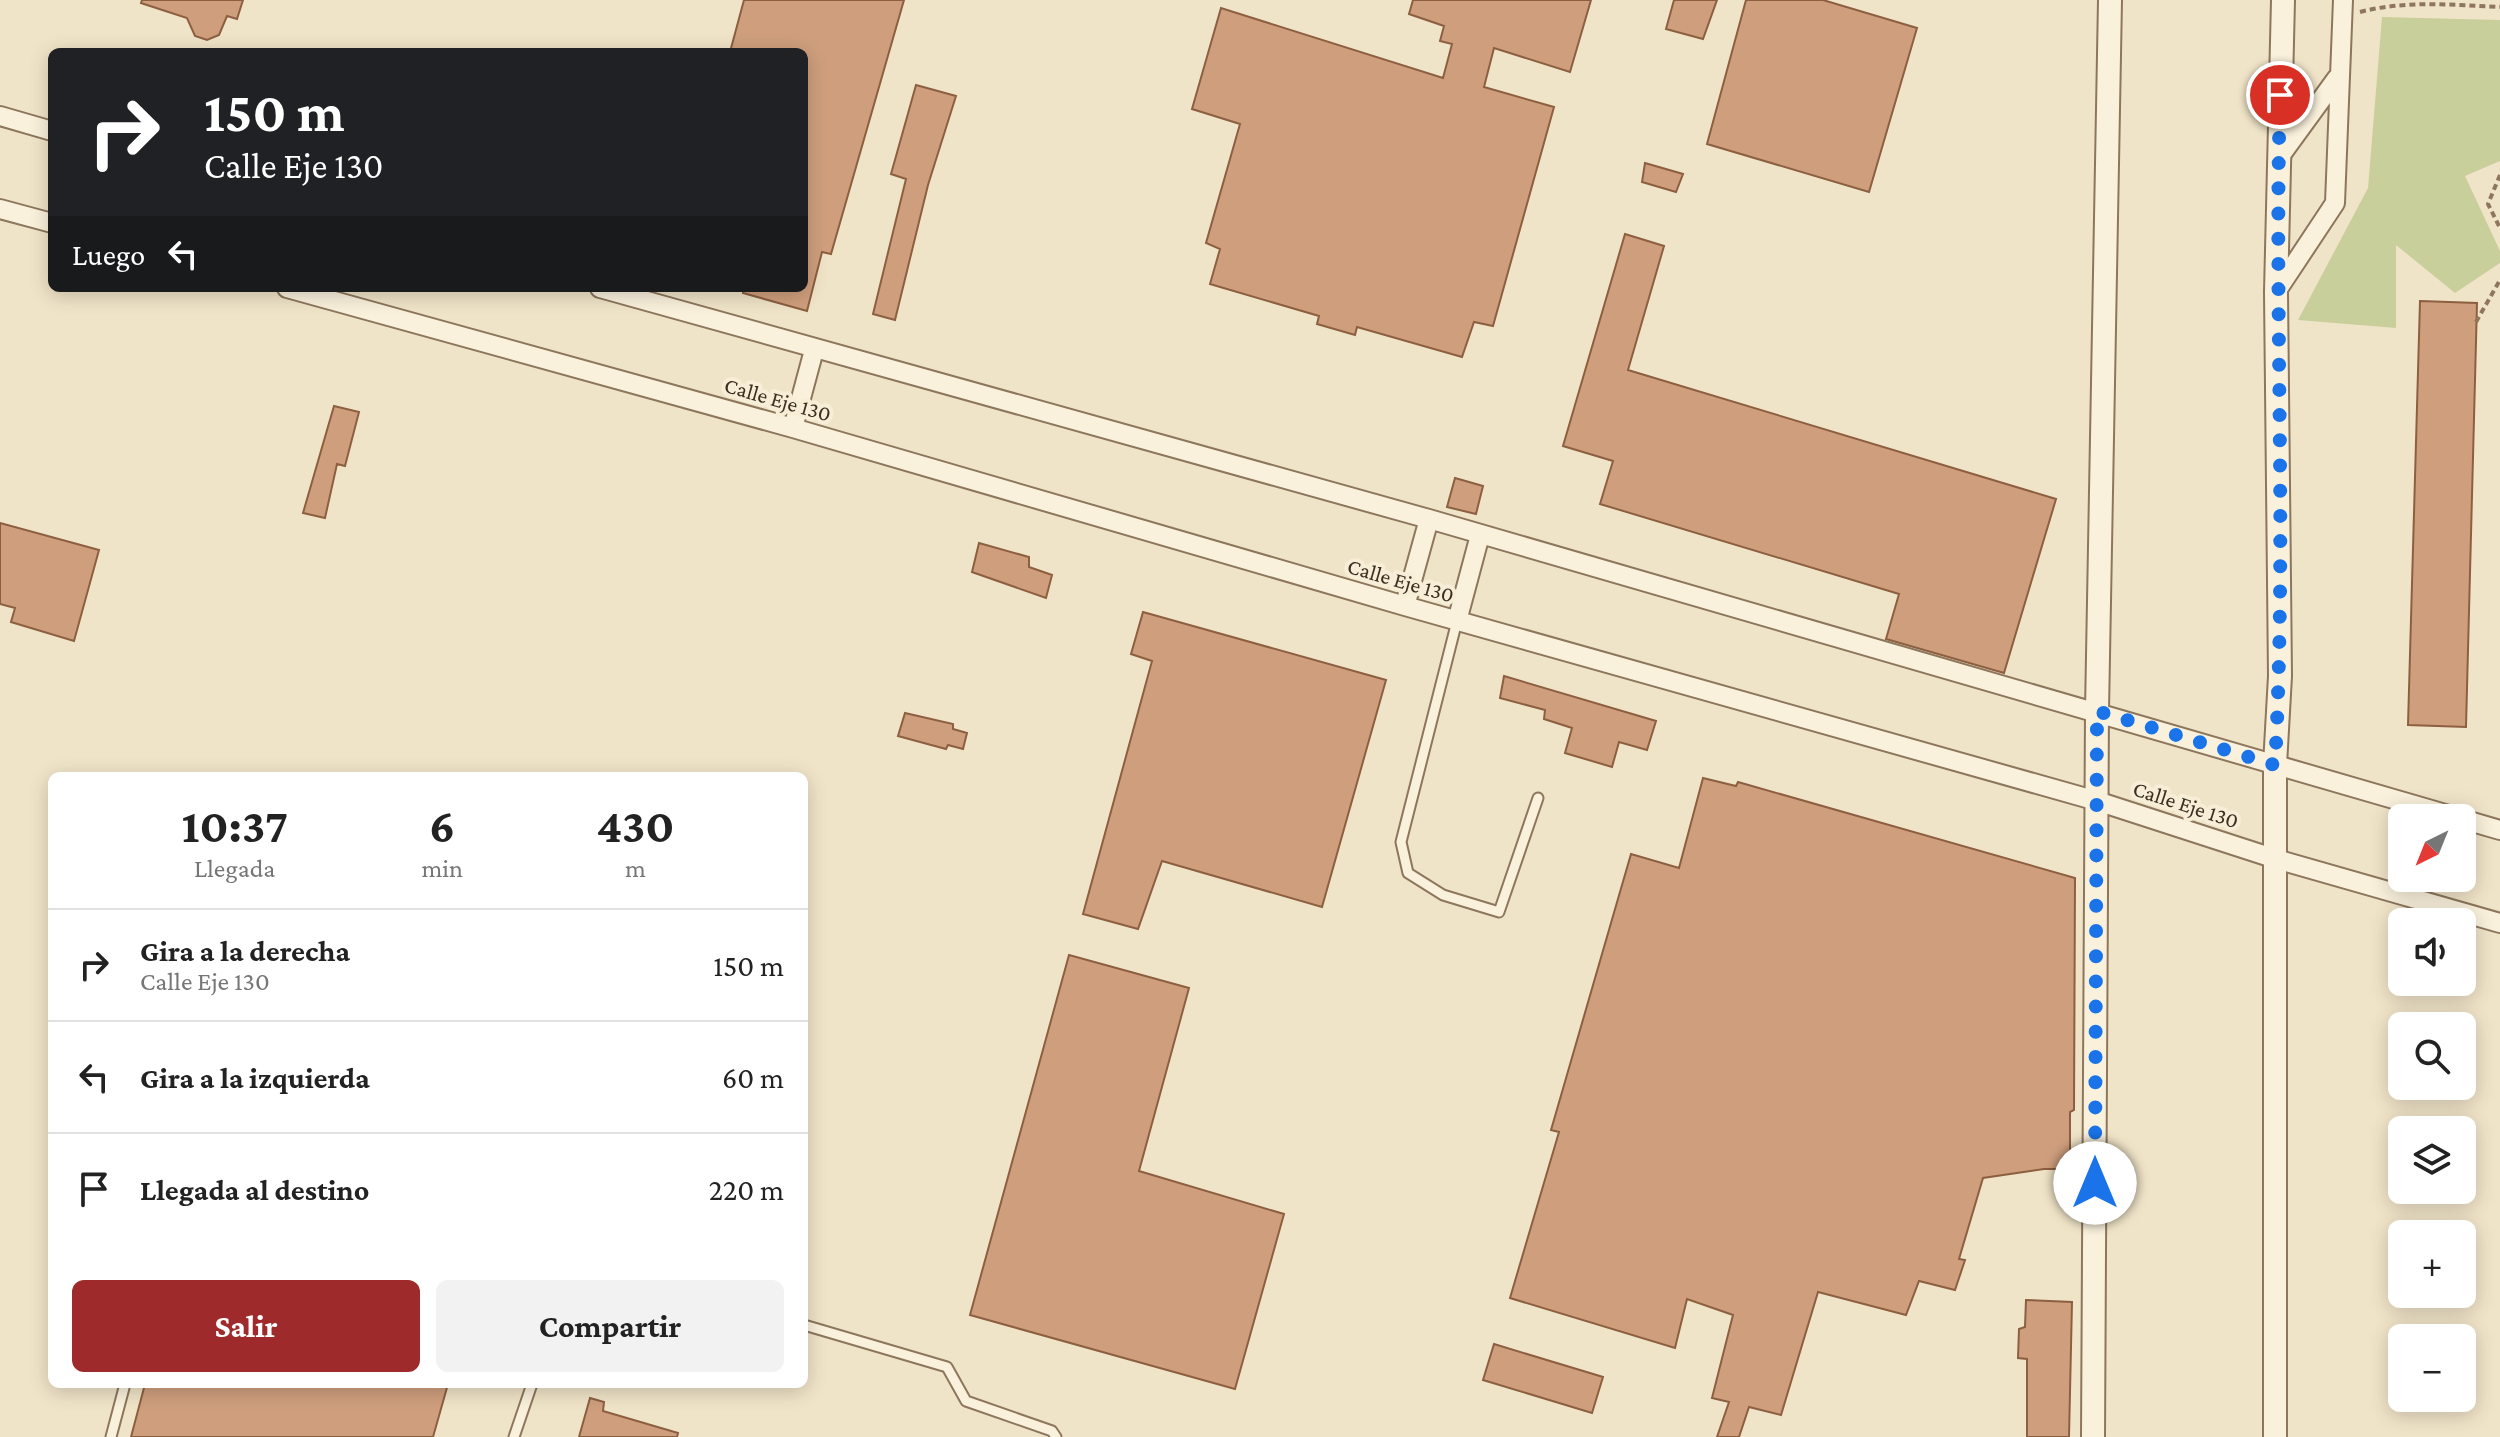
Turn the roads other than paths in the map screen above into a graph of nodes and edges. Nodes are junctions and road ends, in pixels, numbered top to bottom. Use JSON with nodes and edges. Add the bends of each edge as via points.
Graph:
{"nodes":[{"id":1,"x":2110,"y":0,"type":"edge"},
{"id":2,"x":2283,"y":0,"type":"edge"},
{"id":3,"x":2342,"y":8,"type":"edge"},
{"id":4,"x":2337,"y":78,"type":"junction"},
{"id":5,"x":0,"y":116,"type":"edge"},
{"id":6,"x":48,"y":130,"type":"edge"},
{"id":7,"x":2278,"y":159,"type":"junction"},
{"id":8,"x":0,"y":209,"type":"edge"},
{"id":9,"x":48,"y":222,"type":"edge"},
{"id":10,"x":308,"y":292,"type":"edge"},
{"id":11,"x":614,"y":292,"type":"edge"},
{"id":12,"x":2276,"y":292,"type":"junction"},
{"id":13,"x":814,"y":350,"type":"junction"},
{"id":14,"x":793,"y":428,"type":"junction"},
{"id":15,"x":1429,"y":519,"type":"junction"},
{"id":16,"x":1480,"y":535,"type":"junction"},
{"id":17,"x":1405,"y":606,"type":"junction"},
{"id":18,"x":1457,"y":621,"type":"junction"},
{"id":19,"x":2097,"y":711,"type":"junction"},
{"id":20,"x":2275,"y":765,"type":"junction"},
{"id":21,"x":1538,"y":798,"type":"dead end"},
{"id":22,"x":2097,"y":801,"type":"junction"},
{"id":23,"x":2411,"y":804,"type":"edge"},
{"id":24,"x":2476,"y":823,"type":"edge"},
{"id":25,"x":2500,"y":830,"type":"edge"},
{"id":26,"x":2276,"y":859,"type":"junction"},
{"id":27,"x":2500,"y":923,"type":"edge"},
{"id":28,"x":808,"y":1326,"type":"edge"},
{"id":29,"x":124,"y":1388,"type":"edge"},
{"id":30,"x":531,"y":1388,"type":"edge"},
{"id":31,"x":111,"y":1437,"type":"edge"},
{"id":32,"x":514,"y":1437,"type":"edge"},
{"id":33,"x":1056,"y":1437,"type":"edge"},
{"id":34,"x":2093,"y":1437,"type":"edge"},
{"id":35,"x":2275,"y":1437,"type":"edge"}],
"edges":[{"from":1,"to":19,"type":"street"},
{"from":2,"to":7,"type":"street"},
{"from":3,"to":4,"type":"street"},
{"from":4,"to":7,"type":"street"},
{"from":4,"to":12,"type":"street","via":[[2335,203]]},
{"from":5,"to":6,"type":"street"},
{"from":7,"to":12,"type":"street"},
{"from":8,"to":9,"type":"street"},
{"from":10,"to":14,"type":"street","name":"Calle Eje 130"},
{"from":11,"to":13,"type":"street"},
{"from":12,"to":20,"type":"street","via":[[2280,676]]},
{"from":13,"to":14,"type":"street"},
{"from":13,"to":15,"type":"street"},
{"from":14,"to":17,"type":"street","name":"Calle Eje 130"},
{"from":15,"to":16,"type":"street"},
{"from":15,"to":17,"type":"street"},
{"from":16,"to":18,"type":"street"},
{"from":16,"to":19,"type":"street"},
{"from":17,"to":18,"type":"street","name":"Calle Eje 130"},
{"from":18,"to":21,"type":"lane","via":[[1401,842],[1408,873],[1443,895],[1499,912]]},
{"from":18,"to":22,"type":"street","name":"Calle Eje 130"},
{"from":19,"to":20,"type":"street"},
{"from":19,"to":22,"type":"street"},
{"from":20,"to":23,"type":"street"},
{"from":20,"to":26,"type":"street"},
{"from":22,"to":26,"type":"street","name":"Calle Eje 130"},
{"from":22,"to":34,"type":"street"},
{"from":24,"to":25,"type":"street"},
{"from":26,"to":27,"type":"street","name":"Calle Eje 130"},
{"from":26,"to":35,"type":"street"},
{"from":28,"to":33,"type":"lane","via":[[947,1367],[966,1401],[1052,1431]]},
{"from":29,"to":31,"type":"lane"},
{"from":30,"to":32,"type":"lane"}]}
